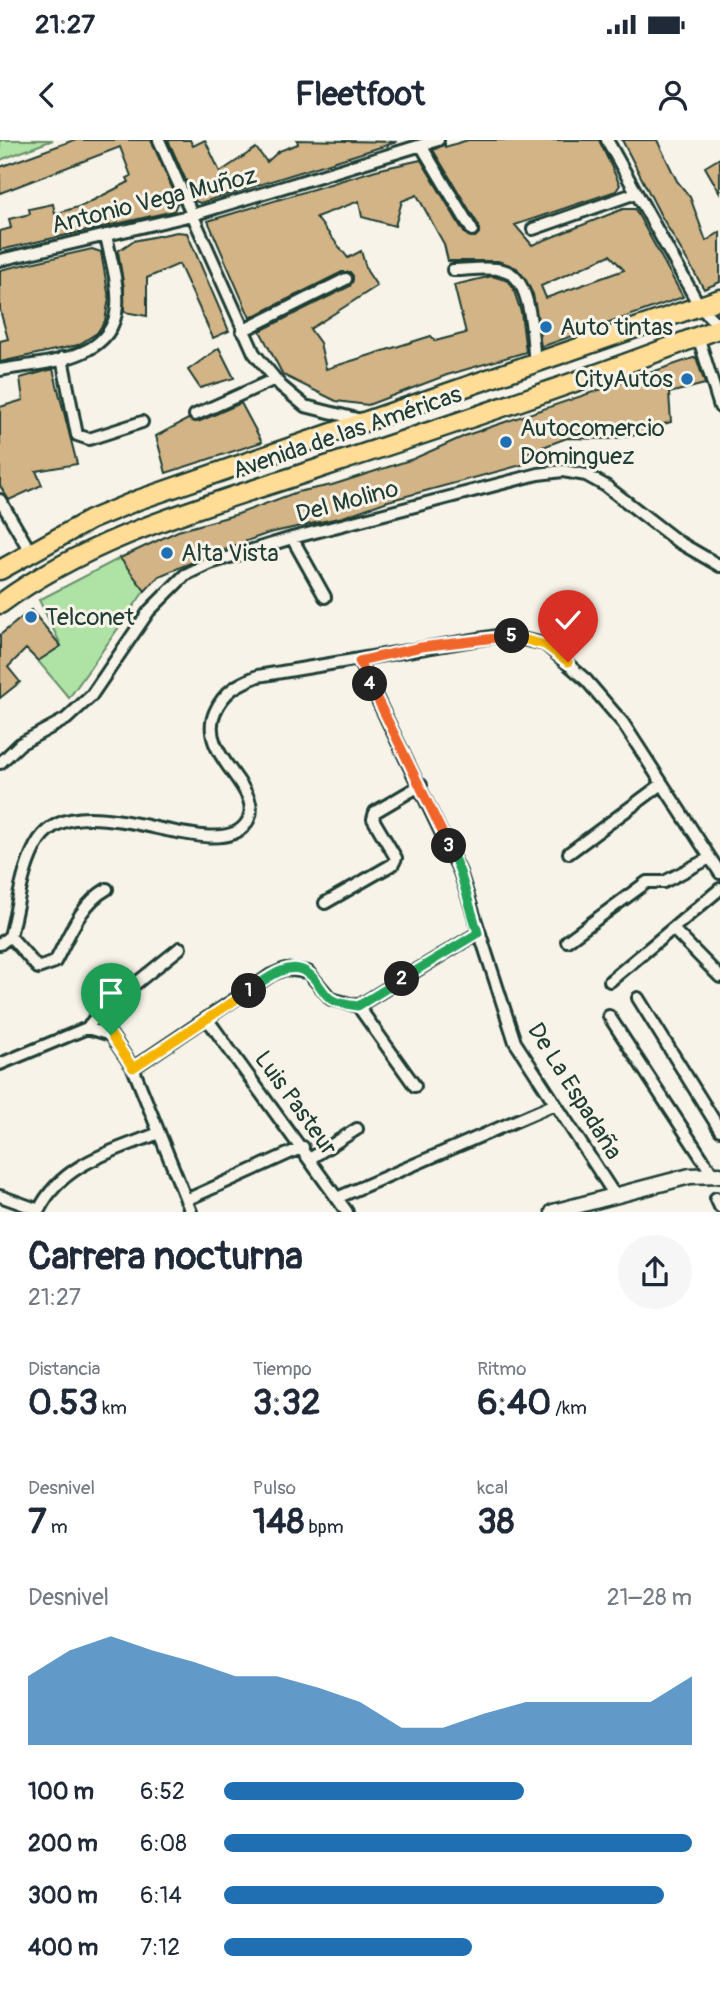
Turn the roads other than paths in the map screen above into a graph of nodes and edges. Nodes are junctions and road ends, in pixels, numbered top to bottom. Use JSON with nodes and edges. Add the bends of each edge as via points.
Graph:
{"nodes":[{"id":1,"x":159,"y":140,"type":"edge"},
{"id":2,"x":438,"y":140,"type":"edge"},
{"id":3,"x":607,"y":140,"type":"edge"},
{"id":4,"x":422,"y":147,"type":"junction"},
{"id":5,"x":636,"y":193,"type":"junction"},
{"id":6,"x":192,"y":215,"type":"junction"},
{"id":7,"x":533,"y":229,"type":"dead end"},
{"id":8,"x":472,"y":230,"type":"dead end"},
{"id":9,"x":106,"y":235,"type":"junction"},
{"id":10,"x":0,"y":260,"type":"edge"},
{"id":11,"x":453,"y":270,"type":"dead end"},
{"id":12,"x":346,"y":279,"type":"dead end"},
{"id":13,"x":720,"y":299,"type":"edge"},
{"id":14,"x":699,"y":307,"type":"junction"},
{"id":15,"x":720,"y":327,"type":"edge"},
{"id":16,"x":242,"y":331,"type":"junction"},
{"id":17,"x":698,"y":336,"type":"junction"},
{"id":18,"x":62,"y":358,"type":"junction"},
{"id":19,"x":535,"y":364,"type":"junction"},
{"id":20,"x":0,"y":370,"type":"edge"},
{"id":21,"x":275,"y":379,"type":"junction"},
{"id":22,"x":720,"y":407,"type":"edge"},
{"id":23,"x":195,"y":415,"type":"dead end"},
{"id":24,"x":142,"y":422,"type":"dead end"},
{"id":25,"x":368,"y":422,"type":"junction"},
{"id":26,"x":0,"y":500,"type":"edge"},
{"id":27,"x":292,"y":537,"type":"junction"},
{"id":28,"x":30,"y":551,"type":"junction"},
{"id":29,"x":720,"y":566,"type":"edge"},
{"id":30,"x":0,"y":570,"type":"edge"},
{"id":31,"x":325,"y":597,"type":"dead end"},
{"id":32,"x":0,"y":604,"type":"edge"},
{"id":33,"x":359,"y":661,"type":"junction"},
{"id":34,"x":0,"y":763,"type":"edge"},
{"id":35,"x":662,"y":784,"type":"junction"},
{"id":36,"x":421,"y":785,"type":"junction"},
{"id":37,"x":569,"y":853,"type":"dead end"},
{"id":38,"x":708,"y":859,"type":"junction"},
{"id":39,"x":720,"y":873,"type":"edge"},
{"id":40,"x":107,"y":889,"type":"dead end"},
{"id":41,"x":720,"y":889,"type":"edge"},
{"id":42,"x":326,"y":903,"type":"dead end"},
{"id":43,"x":673,"y":929,"type":"junction"},
{"id":44,"x":478,"y":933,"type":"junction"},
{"id":45,"x":10,"y":936,"type":"junction"},
{"id":46,"x":567,"y":941,"type":"dead end"},
{"id":47,"x":0,"y":944,"type":"edge"},
{"id":48,"x":180,"y":948,"type":"dead end"},
{"id":49,"x":720,"y":977,"type":"edge"},
{"id":50,"x":610,"y":981,"type":"dead end"},
{"id":51,"x":638,"y":998,"type":"dead end"},
{"id":52,"x":358,"y":1006,"type":"junction"},
{"id":53,"x":609,"y":1016,"type":"dead end"},
{"id":54,"x":208,"y":1020,"type":"junction"},
{"id":55,"x":87,"y":1028,"type":"junction"},
{"id":56,"x":0,"y":1064,"type":"edge"},
{"id":57,"x":133,"y":1068,"type":"junction"},
{"id":58,"x":415,"y":1086,"type":"dead end"},
{"id":59,"x":555,"y":1104,"type":"junction"},
{"id":60,"x":357,"y":1129,"type":"dead end"},
{"id":61,"x":720,"y":1130,"type":"edge"},
{"id":62,"x":159,"y":1133,"type":"junction"},
{"id":63,"x":303,"y":1147,"type":"junction"},
{"id":64,"x":311,"y":1158,"type":"junction"},
{"id":65,"x":717,"y":1175,"type":"edge"},
{"id":66,"x":614,"y":1194,"type":"junction"},
{"id":67,"x":0,"y":1196,"type":"edge"},
{"id":68,"x":338,"y":1197,"type":"junction"},
{"id":69,"x":186,"y":1200,"type":"junction"},
{"id":70,"x":40,"y":1211,"type":"edge"},
{"id":71,"x":191,"y":1212,"type":"edge"},
{"id":72,"x":347,"y":1212,"type":"edge"},
{"id":73,"x":553,"y":1212,"type":"edge"}],
"edges":[{"from":1,"to":6,"type":"street"},
{"from":2,"to":4,"type":"street","name":"Antonio Vega Muñoz"},
{"from":3,"to":5,"type":"street"},
{"from":4,"to":6,"type":"street","name":"Antonio Vega Muñoz"},
{"from":4,"to":8,"type":"street"},
{"from":5,"to":7,"type":"street"},
{"from":5,"to":14,"type":"street"},
{"from":6,"to":9,"type":"street","name":"Antonio Vega Muñoz"},
{"from":6,"to":16,"type":"street"},
{"from":9,"to":10,"type":"street","name":"Antonio Vega Muñoz"},
{"from":9,"to":18,"type":"street","via":[[118,304],[113,327],[103,342]]},
{"from":11,"to":19,"type":"street","via":[[502,270],[517,280],[530,313]]},
{"from":12,"to":16,"type":"street"},
{"from":13,"to":14,"type":"main road","name":"Avenida de las Américas"},
{"from":14,"to":15,"type":"street"},
{"from":14,"to":19,"type":"main road","name":"Avenida de las Américas"},
{"from":15,"to":17,"type":"main road","name":"Avenida de las Américas"},
{"from":16,"to":21,"type":"street"},
{"from":17,"to":22,"type":"street"},
{"from":17,"to":32,"type":"main road","name":"Avenida de las Américas","via":[[160,521],[64,562]]},
{"from":18,"to":20,"type":"street"},
{"from":18,"to":24,"type":"street","via":[[77,435],[89,439]]},
{"from":19,"to":25,"type":"main road","name":"Avenida de las Américas"},
{"from":21,"to":23,"type":"street"},
{"from":21,"to":25,"type":"street","via":[[305,406]]},
{"from":25,"to":28,"type":"main road","name":"Avenida de las Américas","via":[[138,500]]},
{"from":26,"to":28,"type":"street"},
{"from":27,"to":29,"type":"street","name":"Del Molino","via":[[563,471],[586,475],[606,486],[677,541]]},
{"from":27,"to":31,"type":"street"},
{"from":27,"to":34,"type":"street","name":"Del Molino","via":[[185,575],[149,611],[91,696],[66,719],[20,744]]},
{"from":28,"to":30,"type":"main road","name":"Avenida de las Américas"},
{"from":33,"to":35,"type":"street","via":[[503,635],[545,645],[606,702]]},
{"from":33,"to":36,"type":"street","name":"De La Espadaña"},
{"from":33,"to":45,"type":"street","via":[[258,676],[235,685],[218,703],[210,722],[212,740],[253,806],[243,828],[209,837],[82,819],[47,830],[32,853]]},
{"from":35,"to":37,"type":"street"},
{"from":35,"to":38,"type":"street"},
{"from":36,"to":42,"type":"street","via":[[375,812],[373,819],[396,858],[393,864]]},
{"from":36,"to":44,"type":"street","name":"De La Espadaña","via":[[460,872]]},
{"from":38,"to":39,"type":"street"},
{"from":38,"to":46,"type":"street","via":[[664,882],[647,882]]},
{"from":40,"to":45,"type":"street","via":[[80,914],[48,967],[38,968]]},
{"from":41,"to":43,"type":"street"},
{"from":43,"to":49,"type":"street"},
{"from":43,"to":50,"type":"street"},
{"from":44,"to":52,"type":"street"},
{"from":44,"to":59,"type":"street","name":"De La Espadaña","via":[[515,1042]]},
{"from":45,"to":47,"type":"street"},
{"from":48,"to":55,"type":"street","via":[[99,1013]]},
{"from":51,"to":61,"type":"street"},
{"from":52,"to":54,"type":"street","via":[[331,999],[308,972],[285,969]]},
{"from":52,"to":58,"type":"street"},
{"from":53,"to":65,"type":"street"},
{"from":54,"to":57,"type":"street"},
{"from":54,"to":63,"type":"street","name":"Luis Pasteur"},
{"from":55,"to":56,"type":"street"},
{"from":55,"to":57,"type":"street","via":[[111,1035]]},
{"from":57,"to":62,"type":"street"},
{"from":59,"to":66,"type":"street","name":"De La Espadaña"},
{"from":59,"to":68,"type":"street"},
{"from":60,"to":64,"type":"street"},
{"from":62,"to":69,"type":"street"},
{"from":62,"to":70,"type":"street","via":[[74,1169],[47,1194]]},
{"from":63,"to":64,"type":"street","name":"Luis Pasteur"},
{"from":63,"to":69,"type":"street"},
{"from":64,"to":68,"type":"street","name":"Luis Pasteur"},
{"from":65,"to":66,"type":"street","via":[[691,1176]]},
{"from":66,"to":73,"type":"street"},
{"from":67,"to":70,"type":"street"},
{"from":68,"to":72,"type":"street","name":"Luis Pasteur"},
{"from":69,"to":71,"type":"street"}]}
